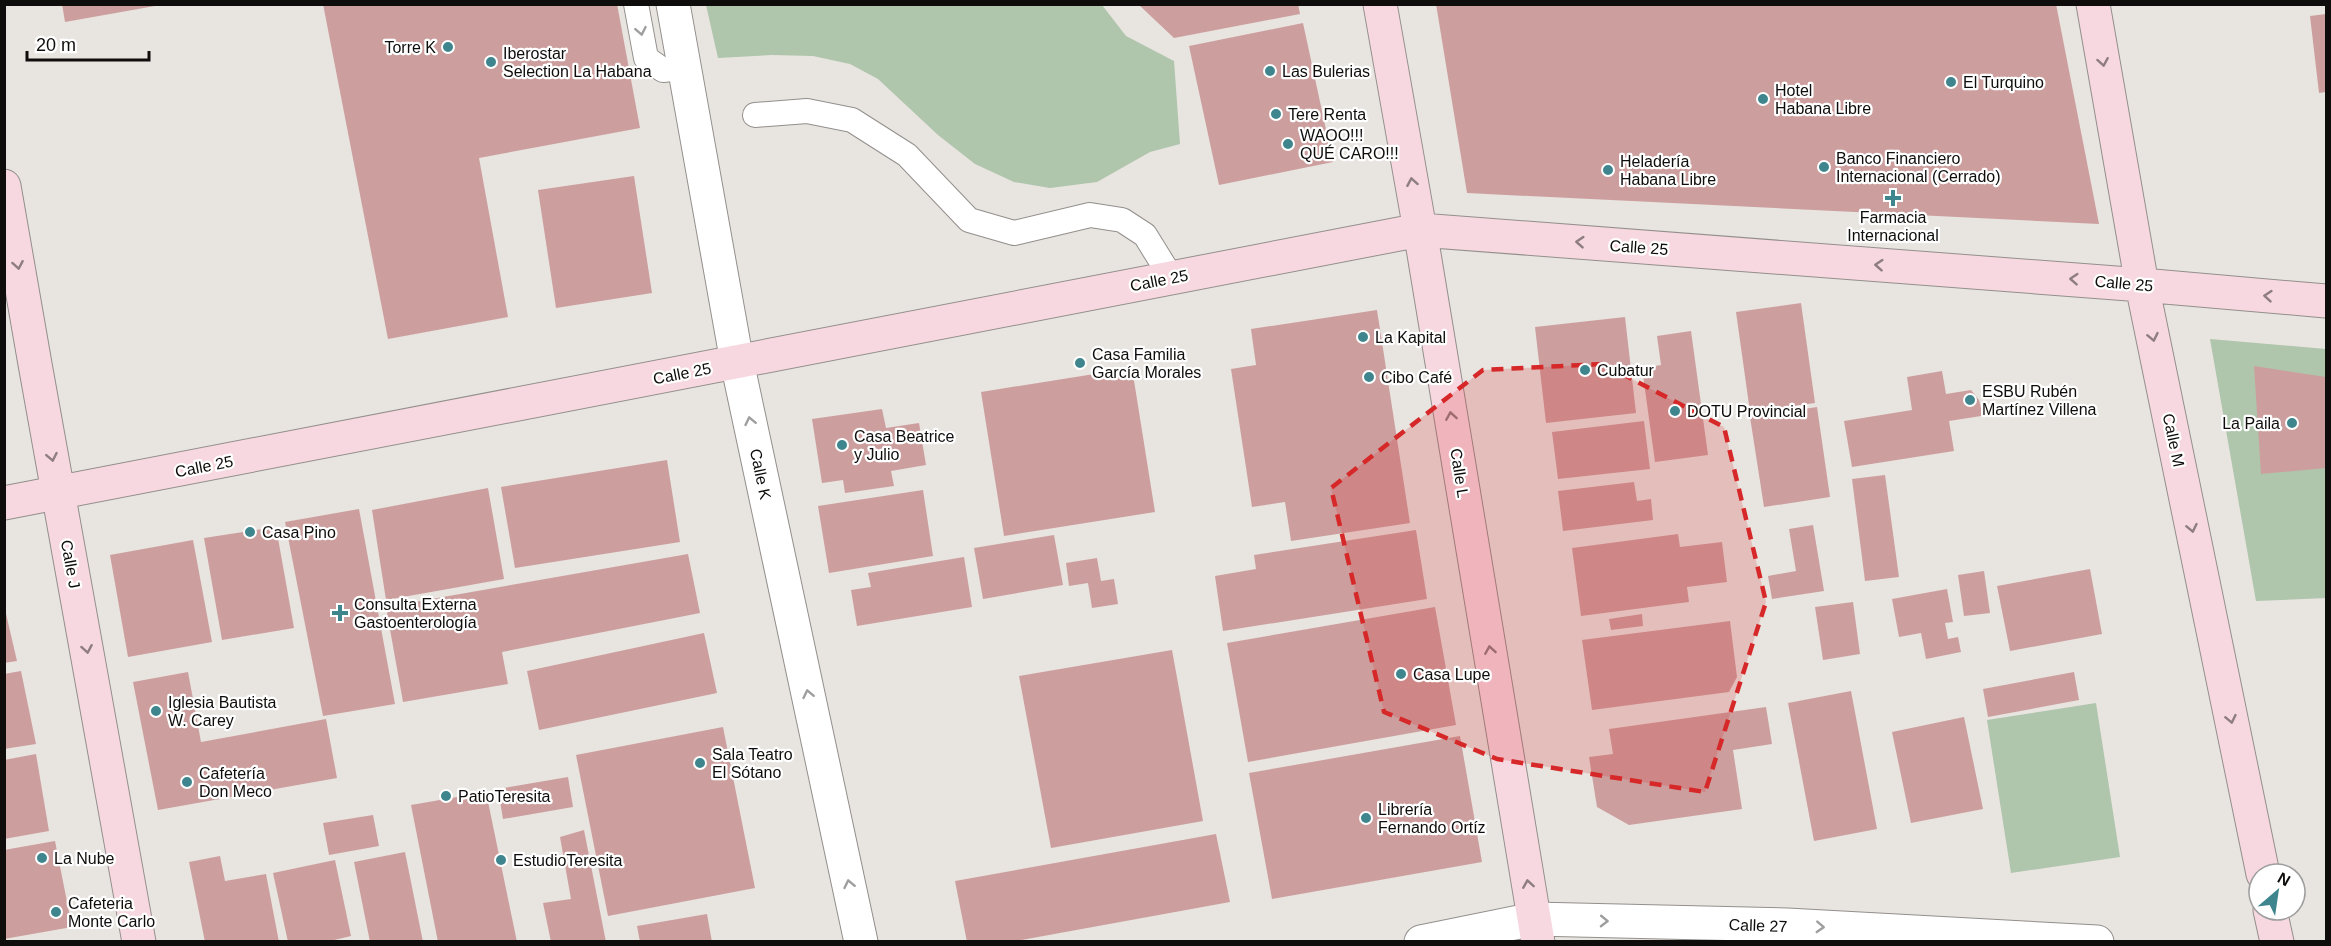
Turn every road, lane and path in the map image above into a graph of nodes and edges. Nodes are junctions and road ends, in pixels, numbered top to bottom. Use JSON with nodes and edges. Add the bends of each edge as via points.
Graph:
{"nodes":[{"id":1,"x":636,"y":4,"type":"edge"},
{"id":2,"x":673,"y":4,"type":"edge"},
{"id":3,"x":1380,"y":4,"type":"edge"},
{"id":4,"x":2093,"y":4,"type":"edge"},
{"id":5,"x":685,"y":67,"type":"junction"},
{"id":6,"x":755,"y":115,"type":"dead end"},
{"id":7,"x":4,"y":186,"type":"edge"},
{"id":8,"x":1420,"y":230,"type":"junction"},
{"id":9,"x":1171,"y":277,"type":"junction"},
{"id":10,"x":2142,"y":285,"type":"junction"},
{"id":11,"x":2326,"y":301,"type":"edge"},
{"id":12,"x":737,"y":362,"type":"junction"},
{"id":13,"x":59,"y":494,"type":"junction"},
{"id":14,"x":4,"y":503,"type":"edge"},
{"id":15,"x":2261,"y":862,"type":"edge"},
{"id":16,"x":2273,"y":922,"type":"edge"},
{"id":17,"x":1536,"y":930,"type":"edge"},
{"id":18,"x":140,"y":942,"type":"edge"},
{"id":19,"x":861,"y":942,"type":"edge"},
{"id":20,"x":1422,"y":942,"type":"edge"},
{"id":21,"x":2097,"y":942,"type":"edge"},
{"id":22,"x":2277,"y":942,"type":"edge"}],
"edges":[{"from":1,"to":5,"type":"lane","one_way":true,"via":[[646,58],[663,70]]},
{"from":2,"to":5,"type":"street","name":"Calle K"},
{"from":8,"to":3,"type":"street","name":"Calle L","one_way":true},
{"from":4,"to":10,"type":"street","name":"Calle M","one_way":true},
{"from":5,"to":12,"type":"street","name":"Calle K"},
{"from":6,"to":9,"type":"lane","via":[[807,111],[852,120],[907,155],[969,220],[1014,233],[1090,215],[1122,220],[1145,235]]},
{"from":7,"to":13,"type":"street","name":"Calle J","one_way":true},
{"from":8,"to":9,"type":"street","name":"Calle 25"},
{"from":10,"to":8,"type":"street","name":"Calle 25","one_way":true},
{"from":17,"to":8,"type":"street","name":"Calle L","one_way":true},
{"from":9,"to":12,"type":"street","name":"Calle 25"},
{"from":11,"to":10,"type":"street","name":"Calle 25","one_way":true},
{"from":10,"to":15,"type":"street","name":"Calle M","one_way":true},
{"from":12,"to":13,"type":"street","name":"Calle 25"},
{"from":19,"to":12,"type":"street","name":"Calle K","one_way":true},
{"from":13,"to":14,"type":"street","name":"Calle 25"},
{"from":13,"to":18,"type":"street","name":"Calle J","one_way":true},
{"from":16,"to":22,"type":"street"},
{"from":17,"to":20,"type":"street","name":"Calle 27"},
{"from":17,"to":21,"type":"street","name":"Calle 27","one_way":true,"via":[[1786,926]]}]}
